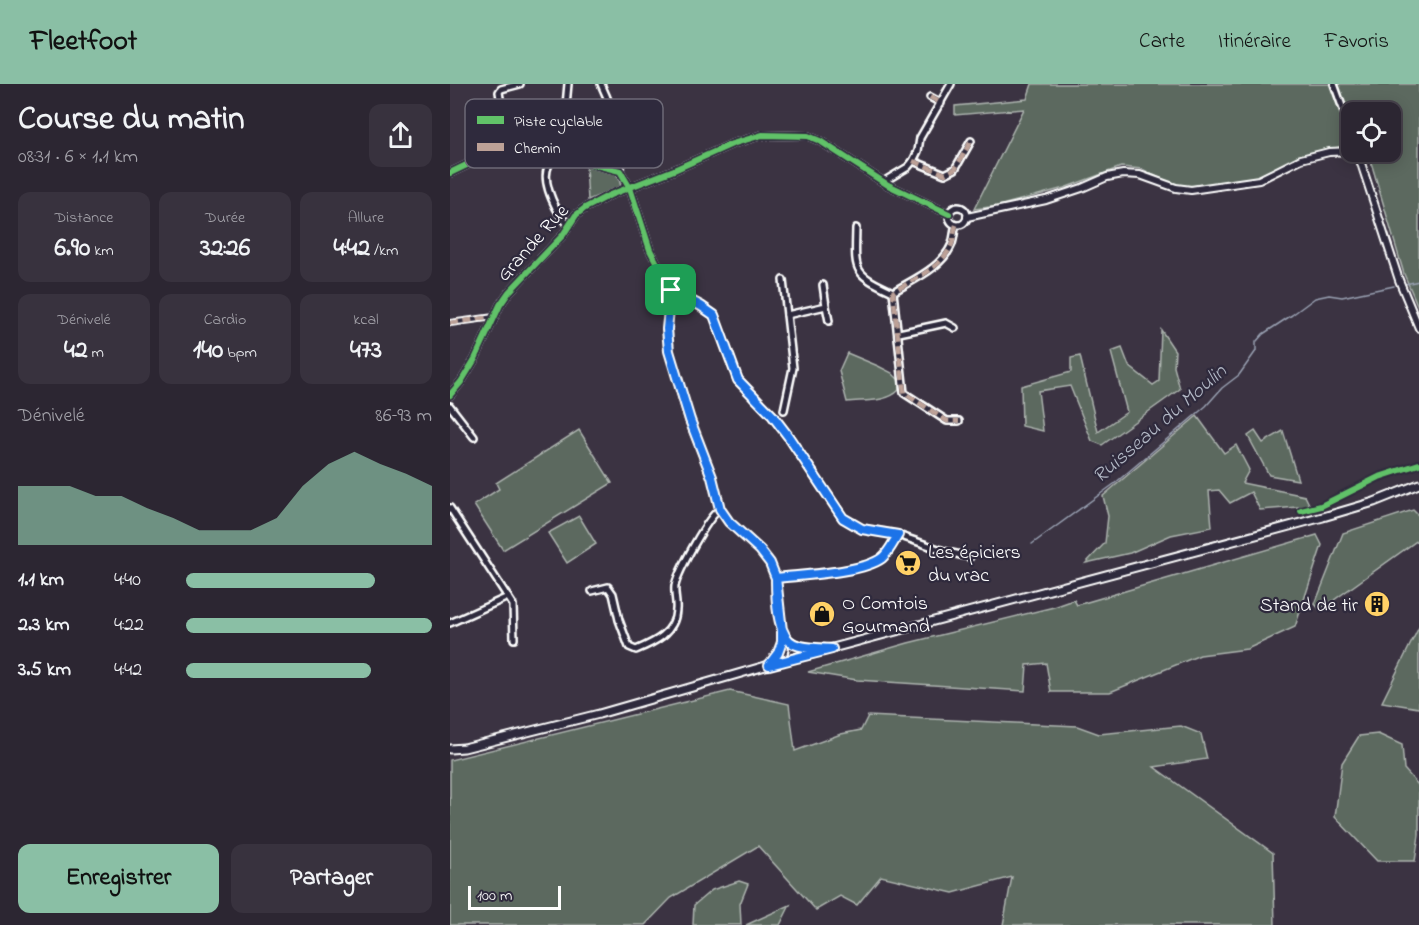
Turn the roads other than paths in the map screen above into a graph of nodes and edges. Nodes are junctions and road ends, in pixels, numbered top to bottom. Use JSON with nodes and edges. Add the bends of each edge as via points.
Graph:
{"nodes":[{"id":1,"x":520,"y":84,"type":"edge"},
{"id":2,"x":568,"y":84,"type":"edge"},
{"id":3,"x":602,"y":84,"type":"edge"},
{"id":4,"x":951,"y":84,"type":"edge"},
{"id":5,"x":1334,"y":84,"type":"edge"},
{"id":6,"x":930,"y":97,"type":"dead end"},
{"id":7,"x":500,"y":99,"type":"edge"},
{"id":8,"x":567,"y":99,"type":"edge"},
{"id":9,"x":609,"y":99,"type":"edge"},
{"id":10,"x":941,"y":103,"type":"junction"},
{"id":11,"x":1341,"y":103,"type":"edge"},
{"id":12,"x":971,"y":141,"type":"dead end"},
{"id":13,"x":1341,"y":152,"type":"edge"},
{"id":14,"x":913,"y":161,"type":"junction"},
{"id":15,"x":1361,"y":162,"type":"edge"},
{"id":16,"x":465,"y":167,"type":"edge"},
{"id":17,"x":548,"y":168,"type":"edge"},
{"id":18,"x":608,"y":168,"type":"edge"},
{"id":19,"x":620,"y":168,"type":"edge"},
{"id":20,"x":620,"y":171,"type":"junction"},
{"id":21,"x":450,"y":173,"type":"edge"},
{"id":22,"x":884,"y":182,"type":"junction"},
{"id":23,"x":630,"y":188,"type":"junction"},
{"id":24,"x":949,"y":214,"type":"junction"},
{"id":25,"x":967,"y":217,"type":"junction"},
{"id":26,"x":568,"y":225,"type":"junction"},
{"id":27,"x":956,"y":225,"type":"junction"},
{"id":28,"x":855,"y":228,"type":"dead end"},
{"id":29,"x":783,"y":280,"type":"dead end"},
{"id":30,"x":823,"y":285,"type":"dead end"},
{"id":31,"x":671,"y":290,"type":"junction"},
{"id":32,"x":893,"y":292,"type":"junction"},
{"id":33,"x":826,"y":306,"type":"junction"},
{"id":34,"x":787,"y":315,"type":"junction"},
{"id":35,"x":494,"y":317,"type":"junction"},
{"id":36,"x":829,"y":321,"type":"dead end"},
{"id":37,"x":450,"y":323,"type":"edge"},
{"id":38,"x":955,"y":328,"type":"dead end"},
{"id":39,"x":1419,"y":328,"type":"edge"},
{"id":40,"x":899,"y":333,"type":"junction"},
{"id":41,"x":450,"y":395,"type":"edge"},
{"id":42,"x":450,"y":406,"type":"edge"},
{"id":43,"x":784,"y":410,"type":"dead end"},
{"id":44,"x":959,"y":422,"type":"dead end"},
{"id":45,"x":474,"y":437,"type":"dead end"},
{"id":46,"x":1419,"y":484,"type":"edge"},
{"id":47,"x":450,"y":508,"type":"edge"},
{"id":48,"x":720,"y":509,"type":"junction"},
{"id":49,"x":898,"y":535,"type":"junction"},
{"id":50,"x":970,"y":557,"type":"dead end"},
{"id":51,"x":776,"y":578,"type":"junction"},
{"id":52,"x":592,"y":591,"type":"dead end"},
{"id":53,"x":508,"y":597,"type":"junction"},
{"id":54,"x":450,"y":623,"type":"edge"},
{"id":55,"x":782,"y":632,"type":"junction"},
{"id":56,"x":514,"y":639,"type":"dead end"},
{"id":57,"x":832,"y":649,"type":"junction"},
{"id":58,"x":782,"y":662,"type":"junction"},
{"id":59,"x":769,"y":665,"type":"junction"},
{"id":60,"x":450,"y":750,"type":"edge"}],
"edges":[{"from":1,"to":7,"type":"street","via":[[501,89]]},
{"from":2,"to":8,"type":"street"},
{"from":3,"to":9,"type":"street"},
{"from":4,"to":10,"type":"street"},
{"from":5,"to":11,"type":"street"},
{"from":6,"to":10,"type":"street"},
{"from":10,"to":14,"type":"street","via":[[920,138]]},
{"from":12,"to":14,"type":"street","via":[[955,169],[945,174]]},
{"from":13,"to":25,"type":"street","via":[[1301,159],[1259,180],[1191,190],[1123,174],[1046,200]]},
{"from":14,"to":22,"type":"street"},
{"from":15,"to":39,"type":"street"},
{"from":16,"to":21,"type":"street"},
{"from":17,"to":26,"type":"street","via":[[546,176],[552,199]]},
{"from":18,"to":20,"type":"street"},
{"from":19,"to":20,"type":"street"},
{"from":20,"to":23,"type":"street"},
{"from":22,"to":23,"type":"street","name":"Grande Rue","via":[[820,141],[776,133],[732,144]]},
{"from":22,"to":24,"type":"street","name":"Grande Rue"},
{"from":23,"to":26,"type":"street","name":"Grande Rue","via":[[585,208]]},
{"from":23,"to":31,"type":"street","via":[[650,250]]},
{"from":24,"to":25,"type":"street","via":[[958,207],[966,211]]},
{"from":24,"to":27,"type":"street"},
{"from":25,"to":27,"type":"street","via":[[963,224]]},
{"from":26,"to":35,"type":"street","name":"Grande Rue","via":[[509,292]]},
{"from":27,"to":32,"type":"street","via":[[951,245],[940,260],[925,274]]},
{"from":28,"to":32,"type":"street","via":[[855,264],[870,281]]},
{"from":29,"to":34,"type":"street"},
{"from":30,"to":33,"type":"street"},
{"from":31,"to":48,"type":"street","via":[[669,351]]},
{"from":31,"to":49,"type":"street","via":[[714,315],[738,380],[788,436],[843,518],[862,529]]},
{"from":32,"to":40,"type":"street"},
{"from":33,"to":34,"type":"street"},
{"from":33,"to":36,"type":"street"},
{"from":34,"to":43,"type":"street","via":[[793,368]]},
{"from":35,"to":37,"type":"street"},
{"from":35,"to":41,"type":"street","name":"Grande Rue","via":[[475,359]]},
{"from":38,"to":40,"type":"street","via":[[946,323]]},
{"from":40,"to":44,"type":"street","via":[[904,393],[947,421]]},
{"from":42,"to":45,"type":"street"},
{"from":46,"to":57,"type":"main road","via":[[1323,517]]},
{"from":47,"to":53,"type":"street"},
{"from":48,"to":51,"type":"street","via":[[760,550]]},
{"from":48,"to":52,"type":"street","via":[[702,531],[680,574],[675,587],[675,619],[656,642],[636,650],[629,647],[613,594],[608,587]]},
{"from":49,"to":50,"type":"street"},
{"from":49,"to":51,"type":"street","via":[[880,559],[829,572]]},
{"from":51,"to":55,"type":"street"},
{"from":53,"to":54,"type":"street"},
{"from":53,"to":56,"type":"street","via":[[515,612]]},
{"from":55,"to":57,"type":"street","via":[[797,645]]},
{"from":55,"to":58,"type":"street","via":[[786,645]]},
{"from":55,"to":59,"type":"street","via":[[781,647]]},
{"from":57,"to":58,"type":"main road"},
{"from":58,"to":59,"type":"main road"},
{"from":59,"to":60,"type":"main road","via":[[599,714]]}]}
